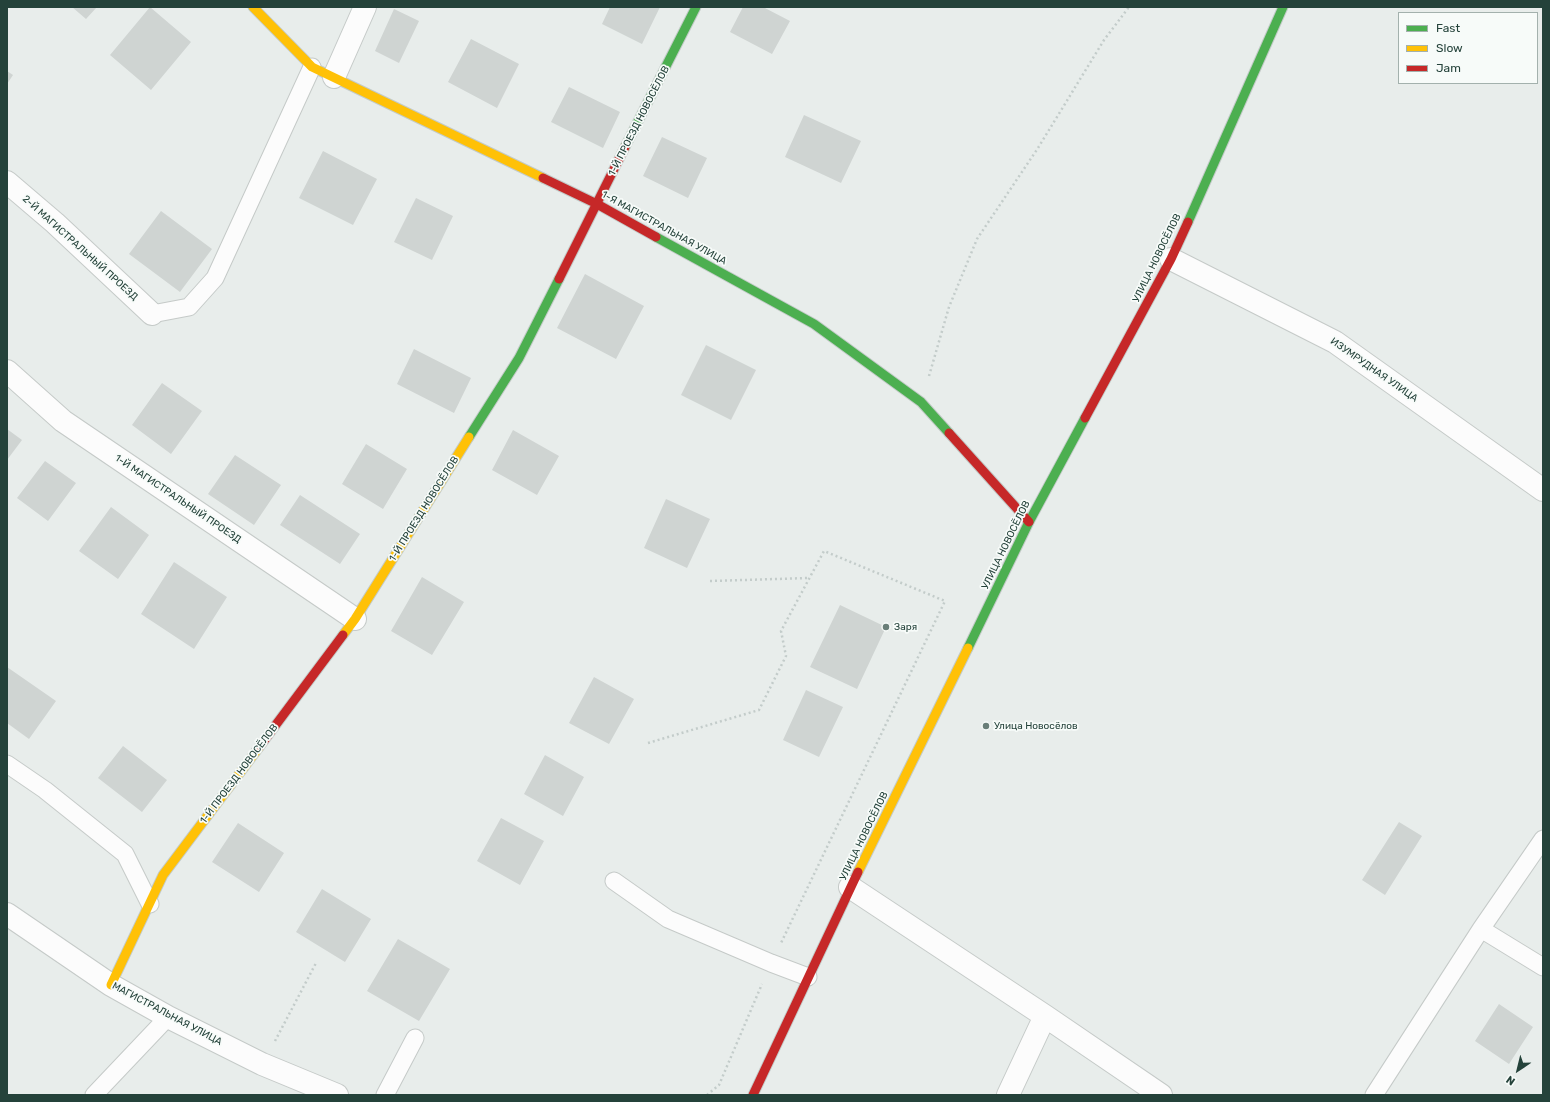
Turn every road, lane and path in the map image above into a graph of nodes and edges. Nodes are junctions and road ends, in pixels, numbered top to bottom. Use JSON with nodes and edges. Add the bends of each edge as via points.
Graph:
{"nodes":[{"id":1,"x":253,"y":7,"type":"edge"},
{"id":2,"x":366,"y":7,"type":"edge"},
{"id":3,"x":696,"y":7,"type":"edge"},
{"id":4,"x":1129,"y":7,"type":"edge"},
{"id":5,"x":1283,"y":7,"type":"edge"},
{"id":6,"x":312,"y":67,"type":"junction"},
{"id":7,"x":334,"y":77,"type":"junction"},
{"id":8,"x":7,"y":182,"type":"edge"},
{"id":9,"x":598,"y":204,"type":"junction"},
{"id":10,"x":1172,"y":259,"type":"junction"},
{"id":11,"x":152,"y":314,"type":"joint"},
{"id":12,"x":7,"y":371,"type":"edge"},
{"id":13,"x":921,"y":402,"type":"junction"},
{"id":14,"x":1543,"y":490,"type":"edge"},
{"id":15,"x":1029,"y":522,"type":"junction"},
{"id":16,"x":810,"y":578,"type":"junction"},
{"id":17,"x":710,"y":581,"type":"dead end"},
{"id":18,"x":355,"y":619,"type":"junction"},
{"id":19,"x":648,"y":743,"type":"dead end"},
{"id":20,"x":7,"y":764,"type":"edge"},
{"id":21,"x":1543,"y":839,"type":"edge"},
{"id":22,"x":614,"y":880,"type":"dead end"},
{"id":23,"x":850,"y":887,"type":"junction"},
{"id":24,"x":150,"y":904,"type":"junction"},
{"id":25,"x":7,"y":914,"type":"edge"},
{"id":26,"x":1482,"y":929,"type":"junction"},
{"id":27,"x":316,"y":963,"type":"dead end"},
{"id":28,"x":771,"y":963,"type":"junction"},
{"id":29,"x":1543,"y":967,"type":"edge"},
{"id":30,"x":808,"y":977,"type":"junction"},
{"id":31,"x":111,"y":985,"type":"junction"},
{"id":32,"x":168,"y":1016,"type":"junction"},
{"id":33,"x":1045,"y":1016,"type":"junction"},
{"id":34,"x":415,"y":1038,"type":"dead end"},
{"id":35,"x":262,"y":1064,"type":"junction"},
{"id":36,"x":94,"y":1095,"type":"edge"},
{"id":37,"x":337,"y":1095,"type":"edge"},
{"id":38,"x":385,"y":1095,"type":"edge"},
{"id":39,"x":707,"y":1095,"type":"edge"},
{"id":40,"x":753,"y":1095,"type":"edge"},
{"id":41,"x":1008,"y":1095,"type":"edge"},
{"id":42,"x":1161,"y":1095,"type":"edge"},
{"id":43,"x":1374,"y":1095,"type":"edge"}],
"edges":[{"from":1,"to":6,"type":"street","name":"1-Я МАГИСТРАЛЬНАЯ УЛИЦА"},
{"from":2,"to":7,"type":"street"},
{"from":3,"to":9,"type":"street","name":"1-Й ПРОЕЗД НОВОСЁЛОВ"},
{"from":4,"to":13,"type":"path","via":[[1104,40],[1038,148],[977,239],[949,307]]},
{"from":5,"to":10,"type":"street","name":"УЛИЦА НОВОСЁЛОВ"},
{"from":6,"to":7,"type":"street","name":"1-Я МАГИСТРАЛЬНАЯ УЛИЦА"},
{"from":6,"to":11,"type":"lane","via":[[215,278],[190,307]]},
{"from":7,"to":9,"type":"street","name":"1-Я МАГИСТРАЛЬНАЯ УЛИЦА"},
{"from":8,"to":11,"type":"street","name":"2-Й МАГИСТРАЛЬНЫЙ ПРОЕЗД"},
{"from":9,"to":13,"type":"street","name":"1-Я МАГИСТРАЛЬНАЯ УЛИЦА","via":[[814,324]]},
{"from":9,"to":18,"type":"street","name":"1-Й ПРОЕЗД НОВОСЁЛОВ","via":[[519,358]]},
{"from":10,"to":14,"type":"street","name":"ИЗУМРУДНАЯ УЛИЦА","via":[[1335,342]]},
{"from":10,"to":15,"type":"street","name":"УЛИЦА НОВОСЁЛОВ"},
{"from":12,"to":18,"type":"street","name":"1-Й МАГИСТРАЛЬНЫЙ ПРОЕЗД","via":[[64,421]]},
{"from":13,"to":15,"type":"street","name":"1-Я МАГИСТРАЛЬНАЯ УЛИЦА"},
{"from":15,"to":23,"type":"street","name":"УЛИЦА НОВОСЁЛОВ"},
{"from":16,"to":17,"type":"path"},
{"from":16,"to":19,"type":"path","via":[[781,631],[786,656],[759,710]]},
{"from":16,"to":28,"type":"path","via":[[824,551],[946,601]]},
{"from":18,"to":24,"type":"street","name":"1-Й ПРОЕЗД НОВОСЁЛОВ","via":[[163,874]]},
{"from":20,"to":24,"type":"lane","via":[[45,790],[125,854]]},
{"from":21,"to":26,"type":"lane"},
{"from":22,"to":28,"type":"lane","via":[[668,919]]},
{"from":23,"to":30,"type":"street","name":"УЛИЦА НОВОСЁЛОВ"},
{"from":23,"to":33,"type":"street"},
{"from":24,"to":31,"type":"street","name":"1-Й ПРОЕЗД НОВОСЁЛОВ"},
{"from":25,"to":31,"type":"street","name":"МАГИСТРАЛЬНАЯ УЛИЦА"},
{"from":26,"to":29,"type":"lane"},
{"from":26,"to":43,"type":"lane"},
{"from":27,"to":35,"type":"path"},
{"from":28,"to":30,"type":"lane"},
{"from":28,"to":39,"type":"path","via":[[719,1085]]},
{"from":30,"to":40,"type":"street","name":"УЛИЦА НОВОСЁЛОВ"},
{"from":31,"to":32,"type":"street","name":"МАГИСТРАЛЬНАЯ УЛИЦА"},
{"from":32,"to":35,"type":"street","name":"МАГИСТРАЛЬНАЯ УЛИЦА"},
{"from":32,"to":36,"type":"lane"},
{"from":33,"to":41,"type":"street"},
{"from":33,"to":42,"type":"street"},
{"from":34,"to":38,"type":"lane"},
{"from":35,"to":37,"type":"street","name":"МАГИСТРАЛЬНАЯ УЛИЦА"}]}
